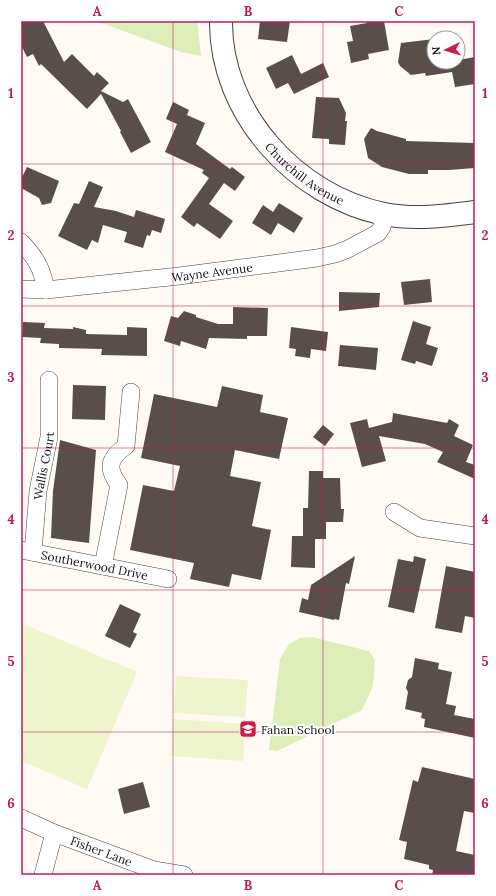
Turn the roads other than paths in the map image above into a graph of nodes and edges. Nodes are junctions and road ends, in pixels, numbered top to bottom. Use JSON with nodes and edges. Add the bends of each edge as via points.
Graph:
{"nodes":[{"id":1,"x":221,"y":21,"type":"edge"},
{"id":2,"x":475,"y":212,"type":"edge"},
{"id":3,"x":386,"y":214,"type":"junction"},
{"id":4,"x":21,"y":242,"type":"edge"},
{"id":5,"x":21,"y":289,"type":"edge"},
{"id":6,"x":46,"y":290,"type":"junction"},
{"id":7,"x":49,"y":380,"type":"dead end"},
{"id":8,"x":131,"y":392,"type":"dead end"},
{"id":9,"x":394,"y":512,"type":"dead end"},
{"id":10,"x":475,"y":536,"type":"edge"},
{"id":11,"x":27,"y":551,"type":"edge"},
{"id":12,"x":103,"y":566,"type":"junction"},
{"id":13,"x":168,"y":579,"type":"dead end"},
{"id":14,"x":21,"y":818,"type":"edge"},
{"id":15,"x":54,"y":833,"type":"junction"},
{"id":16,"x":43,"y":875,"type":"edge"},
{"id":17,"x":184,"y":875,"type":"edge"}],
"edges":[{"from":1,"to":3,"type":"street","name":"Churchill Avenue","via":[[223,51],[235,92],[269,145],[300,176],[331,196],[362,209]]},
{"from":2,"to":3,"type":"street","name":"Churchill Avenue","via":[[451,216],[414,217]]},
{"from":3,"to":6,"type":"street","name":"Wayne Avenue","via":[[382,228],[378,232],[335,254],[179,276]]},
{"from":4,"to":6,"type":"street","via":[[39,265]]},
{"from":5,"to":6,"type":"street","name":"Wayne Avenue"},
{"from":7,"to":11,"type":"street","name":"Wallis Court","via":[[49,437]]},
{"from":8,"to":12,"type":"street","via":[[126,446],[110,464],[111,472],[119,485]]},
{"from":9,"to":10,"type":"street","via":[[420,528]]},
{"from":11,"to":12,"type":"street","name":"Southerwood Drive"},
{"from":12,"to":13,"type":"street","name":"Southerwood Drive"},
{"from":14,"to":15,"type":"street","name":"Fisher Lane"},
{"from":15,"to":16,"type":"street"},
{"from":15,"to":17,"type":"street","name":"Fisher Lane","via":[[154,870]]}]}
